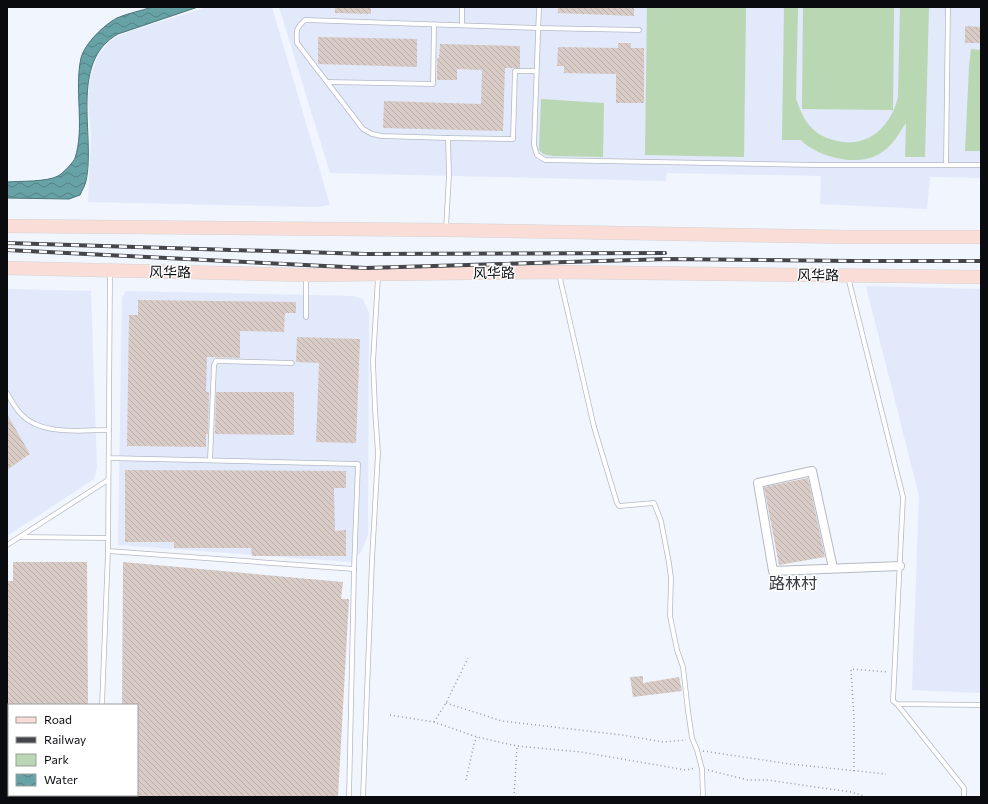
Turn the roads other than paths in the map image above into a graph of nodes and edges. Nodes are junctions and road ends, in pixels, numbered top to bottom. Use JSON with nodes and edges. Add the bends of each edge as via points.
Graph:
{"nodes":[{"id":1,"x":462,"y":7,"type":"edge"},
{"id":2,"x":539,"y":7,"type":"edge"},
{"id":3,"x":948,"y":7,"type":"edge"},
{"id":4,"x":434,"y":25,"type":"junction"},
{"id":5,"x":462,"y":25,"type":"junction"},
{"id":6,"x":538,"y":28,"type":"junction"},
{"id":7,"x":639,"y":30,"type":"dead end"},
{"id":8,"x":536,"y":71,"type":"junction"},
{"id":9,"x":327,"y":82,"type":"junction"},
{"id":10,"x":448,"y":138,"type":"junction"},
{"id":11,"x":946,"y":164,"type":"junction"},
{"id":12,"x":981,"y":165,"type":"edge"},
{"id":13,"x":7,"y":223,"type":"edge"},
{"id":14,"x":7,"y":226,"type":"edge"},
{"id":15,"x":23,"y":226,"type":"junction"},
{"id":16,"x":446,"y":230,"type":"junction"},
{"id":17,"x":981,"y":237,"type":"edge"},
{"id":18,"x":7,"y":268,"type":"edge"},
{"id":19,"x":110,"y":271,"type":"junction"},
{"id":20,"x":558,"y":272,"type":"junction"},
{"id":21,"x":378,"y":274,"type":"junction"},
{"id":22,"x":306,"y":275,"type":"junction"},
{"id":23,"x":848,"y":275,"type":"junction"},
{"id":24,"x":981,"y":277,"type":"edge"},
{"id":25,"x":306,"y":317,"type":"dead end"},
{"id":26,"x":292,"y":363,"type":"dead end"},
{"id":27,"x":7,"y":393,"type":"edge"},
{"id":28,"x":109,"y":430,"type":"junction"},
{"id":29,"x":109,"y":458,"type":"junction"},
{"id":30,"x":210,"y":460,"type":"junction"},
{"id":31,"x":108,"y":480,"type":"junction"},
{"id":32,"x":20,"y":537,"type":"junction"},
{"id":33,"x":108,"y":538,"type":"junction"},
{"id":34,"x":7,"y":545,"type":"edge"},
{"id":35,"x":108,"y":551,"type":"junction"},
{"id":36,"x":900,"y":566,"type":"junction"},
{"id":37,"x":833,"y":568,"type":"junction"},
{"id":38,"x":354,"y":569,"type":"junction"},
{"id":39,"x":102,"y":704,"type":"edge"},
{"id":40,"x":897,"y":704,"type":"junction"},
{"id":41,"x":981,"y":705,"type":"edge"},
{"id":42,"x":349,"y":797,"type":"edge"},
{"id":43,"x":363,"y":797,"type":"edge"},
{"id":44,"x":703,"y":797,"type":"edge"},
{"id":45,"x":964,"y":797,"type":"edge"}],
"edges":[{"from":1,"to":5,"type":"lane"},
{"from":2,"to":6,"type":"lane"},
{"from":3,"to":11,"type":"lane"},
{"from":4,"to":5,"type":"lane"},
{"from":4,"to":9,"type":"lane","via":[[432,84]]},
{"from":4,"to":9,"type":"lane","via":[[305,20],[298,26],[297,43]]},
{"from":5,"to":6,"type":"lane"},
{"from":6,"to":7,"type":"lane"},
{"from":6,"to":8,"type":"lane"},
{"from":8,"to":10,"type":"lane","via":[[515,71],[513,139]]},
{"from":8,"to":11,"type":"lane","via":[[534,145],[537,154],[545,160],[817,165]]},
{"from":9,"to":10,"type":"lane","via":[[363,129],[372,134]]},
{"from":10,"to":16,"type":"lane"},
{"from":11,"to":12,"type":"lane"},
{"from":13,"to":15,"type":"main road"},
{"from":14,"to":15,"type":"main road"},
{"from":15,"to":16,"type":"main road"},
{"from":16,"to":17,"type":"main road"},
{"from":18,"to":19,"type":"main road","name":"风华路"},
{"from":19,"to":22,"type":"main road","name":"风华路"},
{"from":19,"to":28,"type":"lane"},
{"from":20,"to":21,"type":"main road","name":"风华路"},
{"from":20,"to":23,"type":"main road","name":"风华路"},
{"from":20,"to":44,"type":"lane","via":[[594,427],[617,503],[619,506],[654,503],[661,521],[671,578],[670,616],[683,667],[692,738],[702,769]]},
{"from":21,"to":22,"type":"main road","name":"风华路"},
{"from":21,"to":43,"type":"lane","via":[[373,362],[378,453]]},
{"from":22,"to":25,"type":"lane"},
{"from":23,"to":24,"type":"main road","name":"风华路"},
{"from":23,"to":36,"type":"lane","via":[[903,496]]},
{"from":26,"to":30,"type":"lane","via":[[216,361]]},
{"from":27,"to":28,"type":"lane","via":[[21,414],[34,424],[51,430]]},
{"from":28,"to":29,"type":"lane"},
{"from":29,"to":30,"type":"lane"},
{"from":29,"to":31,"type":"lane"},
{"from":30,"to":38,"type":"lane","via":[[358,464]]},
{"from":31,"to":32,"type":"lane"},
{"from":31,"to":33,"type":"lane"},
{"from":32,"to":33,"type":"lane"},
{"from":32,"to":34,"type":"lane"},
{"from":33,"to":35,"type":"lane"},
{"from":35,"to":38,"type":"lane"},
{"from":35,"to":39,"type":"lane"},
{"from":36,"to":37,"type":"street"},
{"from":36,"to":40,"type":"lane","via":[[893,701]]},
{"from":37,"to":37,"type":"street","via":[[773,571],[758,483],[812,471]]},
{"from":38,"to":42,"type":"lane"},
{"from":40,"to":41,"type":"lane"},
{"from":40,"to":45,"type":"lane","via":[[964,788]]}]}
